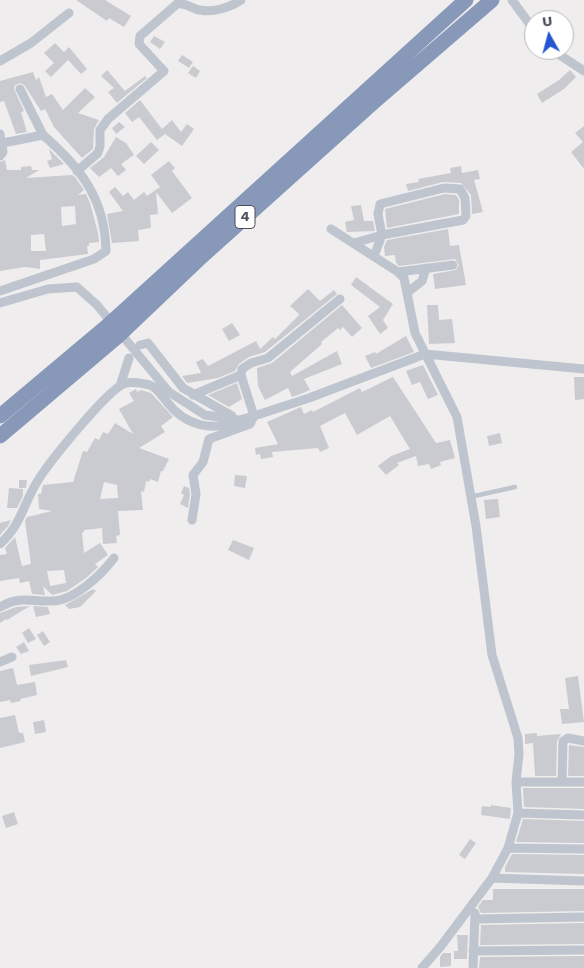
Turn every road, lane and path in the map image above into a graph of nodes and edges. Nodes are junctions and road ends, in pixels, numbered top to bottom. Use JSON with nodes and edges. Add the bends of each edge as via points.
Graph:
{"nodes":[{"id":1,"x":241,"y":0,"type":"edge"},
{"id":2,"x":466,"y":0,"type":"edge"},
{"id":3,"x":492,"y":0,"type":"edge"},
{"id":4,"x":512,"y":0,"type":"edge"},
{"id":5,"x":69,"y":13,"type":"dead end"},
{"id":6,"x":524,"y":16,"type":"edge"},
{"id":7,"x":0,"y":60,"type":"edge"},
{"id":8,"x":567,"y":60,"type":"edge"},
{"id":9,"x":584,"y":71,"type":"edge"},
{"id":10,"x":20,"y":89,"type":"dead end"},
{"id":11,"x":44,"y":134,"type":"junction"},
{"id":12,"x":1,"y":139,"type":"edge"},
{"id":13,"x":0,"y":156,"type":"edge"},
{"id":14,"x":77,"y":171,"type":"junction"},
{"id":15,"x":331,"y":229,"type":"dead end"},
{"id":16,"x":382,"y":235,"type":"junction"},
{"id":17,"x":354,"y":243,"type":"junction"},
{"id":18,"x":374,"y":256,"type":"junction"},
{"id":19,"x":453,"y":265,"type":"dead end"},
{"id":20,"x":426,"y":268,"type":"junction"},
{"id":21,"x":398,"y":272,"type":"junction"},
{"id":22,"x":25,"y":283,"type":"junction"},
{"id":23,"x":0,"y":290,"type":"edge"},
{"id":24,"x":408,"y":292,"type":"junction"},
{"id":25,"x":29,"y":294,"type":"junction"},
{"id":26,"x":340,"y":299,"type":"dead end"},
{"id":27,"x":0,"y":303,"type":"edge"},
{"id":28,"x":140,"y":345,"type":"dead end"},
{"id":29,"x":425,"y":354,"type":"junction"},
{"id":30,"x":129,"y":358,"type":"dead end"},
{"id":31,"x":584,"y":369,"type":"edge"},
{"id":32,"x":241,"y":375,"type":"junction"},
{"id":33,"x":120,"y":386,"type":"junction"},
{"id":34,"x":193,"y":395,"type":"junction"},
{"id":35,"x":0,"y":416,"type":"edge"},
{"id":36,"x":254,"y":416,"type":"junction"},
{"id":37,"x":239,"y":420,"type":"junction"},
{"id":38,"x":0,"y":436,"type":"edge"},
{"id":39,"x":515,"y":487,"type":"dead end"},
{"id":40,"x":470,"y":497,"type":"junction"},
{"id":41,"x":192,"y":520,"type":"dead end"},
{"id":42,"x":0,"y":544,"type":"edge"},
{"id":43,"x":114,"y":558,"type":"dead end"},
{"id":44,"x":0,"y":607,"type":"edge"},
{"id":45,"x":12,"y":657,"type":"dead end"},
{"id":46,"x":0,"y":662,"type":"edge"},
{"id":47,"x":584,"y":741,"type":"edge"},
{"id":48,"x":516,"y":782,"type":"junction"},
{"id":49,"x":562,"y":782,"type":"junction"},
{"id":50,"x":584,"y":782,"type":"edge"},
{"id":51,"x":518,"y":813,"type":"junction"},
{"id":52,"x":584,"y":815,"type":"edge"},
{"id":53,"x":508,"y":848,"type":"junction"},
{"id":54,"x":584,"y":849,"type":"edge"},
{"id":55,"x":492,"y":878,"type":"junction"},
{"id":56,"x":584,"y":881,"type":"edge"},
{"id":57,"x":473,"y":903,"type":"junction"},
{"id":58,"x":584,"y":917,"type":"edge"},
{"id":59,"x":476,"y":919,"type":"junction"},
{"id":60,"x":584,"y":950,"type":"edge"},
{"id":61,"x":474,"y":952,"type":"junction"},
{"id":62,"x":422,"y":968,"type":"edge"},
{"id":63,"x":473,"y":968,"type":"edge"}],
"edges":[{"from":1,"to":14,"type":"street","via":[[232,7],[202,11],[178,4],[140,36],[139,44],[164,71],[108,119],[100,130],[98,153]]},
{"from":2,"to":35,"type":"highway","number":"4","via":[[106,327]]},
{"from":3,"to":38,"type":"highway","number":"4","via":[[235,227],[117,337]]},
{"from":4,"to":6,"type":"street"},
{"from":5,"to":7,"type":"street","via":[[31,43]]},
{"from":8,"to":9,"type":"street"},
{"from":10,"to":11,"type":"street"},
{"from":11,"to":12,"type":"street"},
{"from":11,"to":14,"type":"street"},
{"from":12,"to":13,"type":"street","via":[[3,152]]},
{"from":14,"to":22,"type":"street","via":[[97,199],[106,251],[94,259]]},
{"from":15,"to":17,"type":"street"},
{"from":16,"to":16,"type":"street","via":[[462,220],[466,216],[465,198],[460,190],[444,188],[380,204],[378,214]]},
{"from":16,"to":17,"type":"street"},
{"from":16,"to":18,"type":"street"},
{"from":17,"to":18,"type":"street"},
{"from":18,"to":21,"type":"street"},
{"from":19,"to":20,"type":"street"},
{"from":20,"to":21,"type":"street"},
{"from":20,"to":24,"type":"street","via":[[420,284]]},
{"from":21,"to":24,"type":"street","via":[[404,278]]},
{"from":22,"to":23,"type":"street"},
{"from":22,"to":25,"type":"street"},
{"from":24,"to":29,"type":"street","via":[[415,333]]},
{"from":25,"to":27,"type":"street"},
{"from":25,"to":37,"type":"street","via":[[48,288],[77,287],[86,293],[169,392],[205,415]]},
{"from":26,"to":32,"type":"street","via":[[268,358],[242,369]]},
{"from":28,"to":34,"type":"street","via":[[148,344],[183,388]]},
{"from":29,"to":31,"type":"street"},
{"from":29,"to":36,"type":"street"},
{"from":29,"to":40,"type":"street","via":[[457,417]]},
{"from":30,"to":33,"type":"street"},
{"from":32,"to":34,"type":"street"},
{"from":32,"to":36,"type":"street"},
{"from":33,"to":37,"type":"street","via":[[126,383],[150,384],[181,416],[196,424],[219,427]]},
{"from":33,"to":42,"type":"street","via":[[93,412],[45,470],[14,531]]},
{"from":34,"to":37,"type":"street"},
{"from":36,"to":37,"type":"street"},
{"from":36,"to":41,"type":"street","via":[[250,424],[209,439],[203,462],[193,475],[196,494]]},
{"from":39,"to":40,"type":"lane"},
{"from":40,"to":48,"type":"street","via":[[492,655],[518,738]]},
{"from":43,"to":44,"type":"street","via":[[106,570],[75,594],[56,601],[18,600]]},
{"from":45,"to":46,"type":"street"},
{"from":47,"to":49,"type":"street","via":[[568,738],[563,741]]},
{"from":48,"to":49,"type":"street"},
{"from":48,"to":51,"type":"street"},
{"from":49,"to":50,"type":"street"},
{"from":51,"to":52,"type":"street"},
{"from":51,"to":53,"type":"street"},
{"from":53,"to":54,"type":"street"},
{"from":53,"to":55,"type":"street"},
{"from":55,"to":56,"type":"street"},
{"from":55,"to":57,"type":"street"},
{"from":57,"to":59,"type":"street"},
{"from":57,"to":62,"type":"street"},
{"from":58,"to":59,"type":"street"},
{"from":59,"to":61,"type":"street"},
{"from":60,"to":61,"type":"street"},
{"from":61,"to":63,"type":"street"}]}
